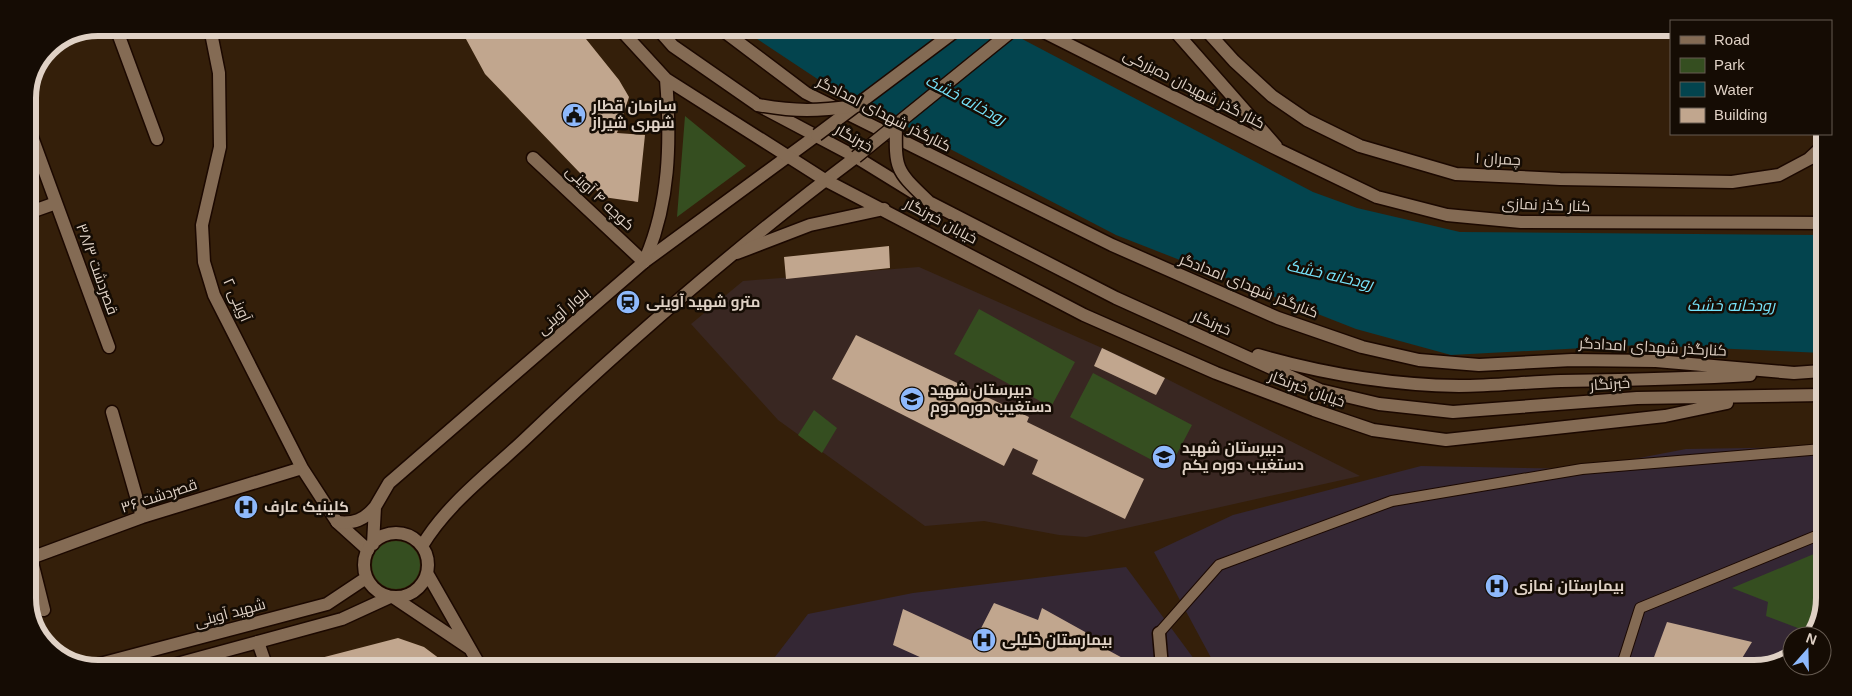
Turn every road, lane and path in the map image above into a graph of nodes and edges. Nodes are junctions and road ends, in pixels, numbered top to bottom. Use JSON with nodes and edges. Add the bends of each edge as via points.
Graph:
{"nodes":[{"id":1,"x":119,"y":36,"type":"edge"},
{"id":2,"x":212,"y":36,"type":"edge"},
{"id":3,"x":626,"y":36,"type":"edge"},
{"id":4,"x":664,"y":36,"type":"edge"},
{"id":5,"x":731,"y":36,"type":"edge"},
{"id":6,"x":950,"y":36,"type":"edge"},
{"id":7,"x":1006,"y":36,"type":"edge"},
{"id":8,"x":1052,"y":36,"type":"edge"},
{"id":9,"x":1179,"y":36,"type":"edge"},
{"id":10,"x":1211,"y":36,"type":"edge"},
{"id":11,"x":666,"y":79,"type":"junction"},
{"id":12,"x":758,"y":104,"type":"junction"},
{"id":13,"x":856,"y":106,"type":"junction"},
{"id":14,"x":896,"y":125,"type":"junction"},
{"id":15,"x":817,"y":135,"type":"junction"},
{"id":16,"x":156,"y":139,"type":"dead end"},
{"id":17,"x":36,"y":148,"type":"edge"},
{"id":18,"x":1280,"y":151,"type":"junction"},
{"id":19,"x":1816,"y":153,"type":"edge"},
{"id":20,"x":787,"y":157,"type":"junction"},
{"id":21,"x":856,"y":157,"type":"junction"},
{"id":22,"x":533,"y":158,"type":"dead end"},
{"id":23,"x":826,"y":180,"type":"junction"},
{"id":24,"x":929,"y":202,"type":"junction"},
{"id":25,"x":56,"y":203,"type":"junction"},
{"id":26,"x":884,"y":209,"type":"junction"},
{"id":27,"x":36,"y":210,"type":"edge"},
{"id":28,"x":1816,"y":223,"type":"edge"},
{"id":29,"x":737,"y":253,"type":"junction"},
{"id":30,"x":644,"y":262,"type":"junction"},
{"id":31,"x":1218,"y":344,"type":"junction"},
{"id":32,"x":108,"y":347,"type":"dead end"},
{"id":33,"x":1816,"y":371,"type":"edge"},
{"id":34,"x":1794,"y":372,"type":"junction"},
{"id":35,"x":1816,"y":395,"type":"edge"},
{"id":36,"x":1754,"y":397,"type":"junction"},
{"id":37,"x":112,"y":412,"type":"dead end"},
{"id":38,"x":1816,"y":450,"type":"edge"},
{"id":39,"x":302,"y":468,"type":"junction"},
{"id":40,"x":375,"y":507,"type":"junction"},
{"id":41,"x":142,"y":517,"type":"junction"},
{"id":42,"x":337,"y":522,"type":"junction"},
{"id":43,"x":1816,"y":536,"type":"edge"},
{"id":44,"x":422,"y":546,"type":"junction"},
{"id":45,"x":370,"y":547,"type":"junction"},
{"id":46,"x":36,"y":556,"type":"edge"},
{"id":47,"x":427,"y":573,"type":"junction"},
{"id":48,"x":366,"y":578,"type":"junction"},
{"id":49,"x":36,"y":583,"type":"edge"},
{"id":50,"x":391,"y":597,"type":"junction"},
{"id":51,"x":44,"y":610,"type":"dead end"},
{"id":52,"x":1159,"y":633,"type":"joint"},
{"id":53,"x":258,"y":642,"type":"junction"},
{"id":54,"x":473,"y":651,"type":"junction"},
{"id":55,"x":115,"y":660,"type":"edge"},
{"id":56,"x":191,"y":660,"type":"edge"},
{"id":57,"x":264,"y":660,"type":"edge"},
{"id":58,"x":477,"y":660,"type":"edge"},
{"id":59,"x":1161,"y":660,"type":"edge"},
{"id":60,"x":1624,"y":660,"type":"edge"}],
"edges":[{"from":1,"to":16,"type":"main road"},
{"from":2,"to":39,"type":"main road","name":"۲ آوینی","via":[[220,73],[220,147],[202,225],[204,262],[214,295]]},
{"from":3,"to":11,"type":"main road"},
{"from":4,"to":12,"type":"main road","name":"خبرنگار","via":[[673,46]]},
{"from":5,"to":34,"type":"main road","name":"کنارگذر شهدای امدادگر","via":[[806,93],[1112,246],[1278,318],[1362,346],[1419,360],[1479,365],[1572,360],[1647,361]]},
{"from":6,"to":13,"type":"main road","name":"بلوار آوینی","bridge":true},
{"from":7,"to":14,"type":"main road","bridge":true},
{"from":8,"to":18,"type":"main road","name":"کنار گذر شهیدان ده‌بزرکی"},
{"from":9,"to":18,"type":"main road"},
{"from":10,"to":19,"type":"main road","name":"چمران ۱","via":[[1272,96],[1307,120],[1360,146],[1456,174],[1732,182],[1779,175]]},
{"from":11,"to":20,"type":"main road"},
{"from":11,"to":30,"type":"main road","via":[[669,126],[666,186],[655,238]]},
{"from":12,"to":13,"type":"main road","bridge":true,"via":[[812,112]]},
{"from":12,"to":15,"type":"main road","name":"خبرنگار"},
{"from":13,"to":15,"type":"main road","name":"بلوار آوینی","bridge":true},
{"from":14,"to":21,"type":"main road","bridge":true},
{"from":14,"to":24,"type":"main road","bridge":true,"via":[[895,159],[902,176]]},
{"from":15,"to":20,"type":"main road","name":"بلوار آوینی"},
{"from":15,"to":21,"type":"main road","name":"خبرنگار"},
{"from":17,"to":25,"type":"main road","name":"۳۸/۳ قصردشت"},
{"from":18,"to":28,"type":"main road","name":"کنار گذر نمازی","via":[[1377,197],[1447,215],[1521,222]]},
{"from":20,"to":23,"type":"main road"},
{"from":20,"to":30,"type":"main road","name":"بلوار آوینی"},
{"from":21,"to":23,"type":"main road"},
{"from":21,"to":24,"type":"main road","name":"خبرنگار"},
{"from":22,"to":30,"type":"main road","name":"کوچه ۴ آوینی"},
{"from":23,"to":26,"type":"main road"},
{"from":23,"to":29,"type":"main road"},
{"from":24,"to":31,"type":"main road","name":"خبرنگار","via":[[1116,298]]},
{"from":25,"to":27,"type":"main road"},
{"from":25,"to":32,"type":"main road","name":"۳۸/۳ قصردشت"},
{"from":26,"to":29,"type":"main road","via":[[810,225]]},
{"from":26,"to":36,"type":"main road","name":"خیابان خبرنگار","via":[[1084,315],[1216,373],[1373,430],[1446,440],[1665,416]]},
{"from":29,"to":44,"type":"main road","via":[[556,410],[446,513]]},
{"from":30,"to":40,"type":"main road","name":"بلوار آوینی","via":[[389,482]]},
{"from":31,"to":34,"type":"main road","via":[[1312,370],[1399,383],[1460,386],[1664,380]]},
{"from":31,"to":36,"type":"main road","name":"خبرنگار","via":[[1320,390],[1379,404],[1453,412],[1637,398]]},
{"from":33,"to":34,"type":"main road","name":"کنارگذر شهدای امدادگر"},
{"from":35,"to":36,"type":"main road","name":"خبرنگار"},
{"from":37,"to":41,"type":"main road"},
{"from":38,"to":52,"type":"lane","via":[[1582,469],[1392,501],[1219,565]]},
{"from":39,"to":41,"type":"main road","name":"۳۶ قصردشت"},
{"from":39,"to":42,"type":"main road","name":"۲ آوینی"},
{"from":40,"to":42,"type":"main road","via":[[362,519]]},
{"from":40,"to":45,"type":"main road","name":"بلوار آوینی"},
{"from":41,"to":46,"type":"main road","name":"۳۶ قصردشت"},
{"from":42,"to":45,"type":"main road","name":"۲ آوینی"},
{"from":43,"to":60,"type":"lane","via":[[1640,608]]},
{"from":44,"to":45,"type":"main road","via":[[409,536],[394,533],[379,538]]},
{"from":44,"to":47,"type":"main road","via":[[428,564]]},
{"from":45,"to":48,"type":"main road","via":[[364,564]]},
{"from":47,"to":50,"type":"main road","via":[[414,592]]},
{"from":47,"to":54,"type":"main road"},
{"from":48,"to":50,"type":"main road","via":[[376,590]]},
{"from":48,"to":55,"type":"main road","name":"شهید آوینی","via":[[327,604]]},
{"from":49,"to":51,"type":"main road"},
{"from":50,"to":53,"type":"main road","via":[[342,619]]},
{"from":50,"to":54,"type":"main road"},
{"from":52,"to":59,"type":"main road"},
{"from":53,"to":56,"type":"main road"},
{"from":53,"to":57,"type":"main road"},
{"from":54,"to":58,"type":"main road"}]}
